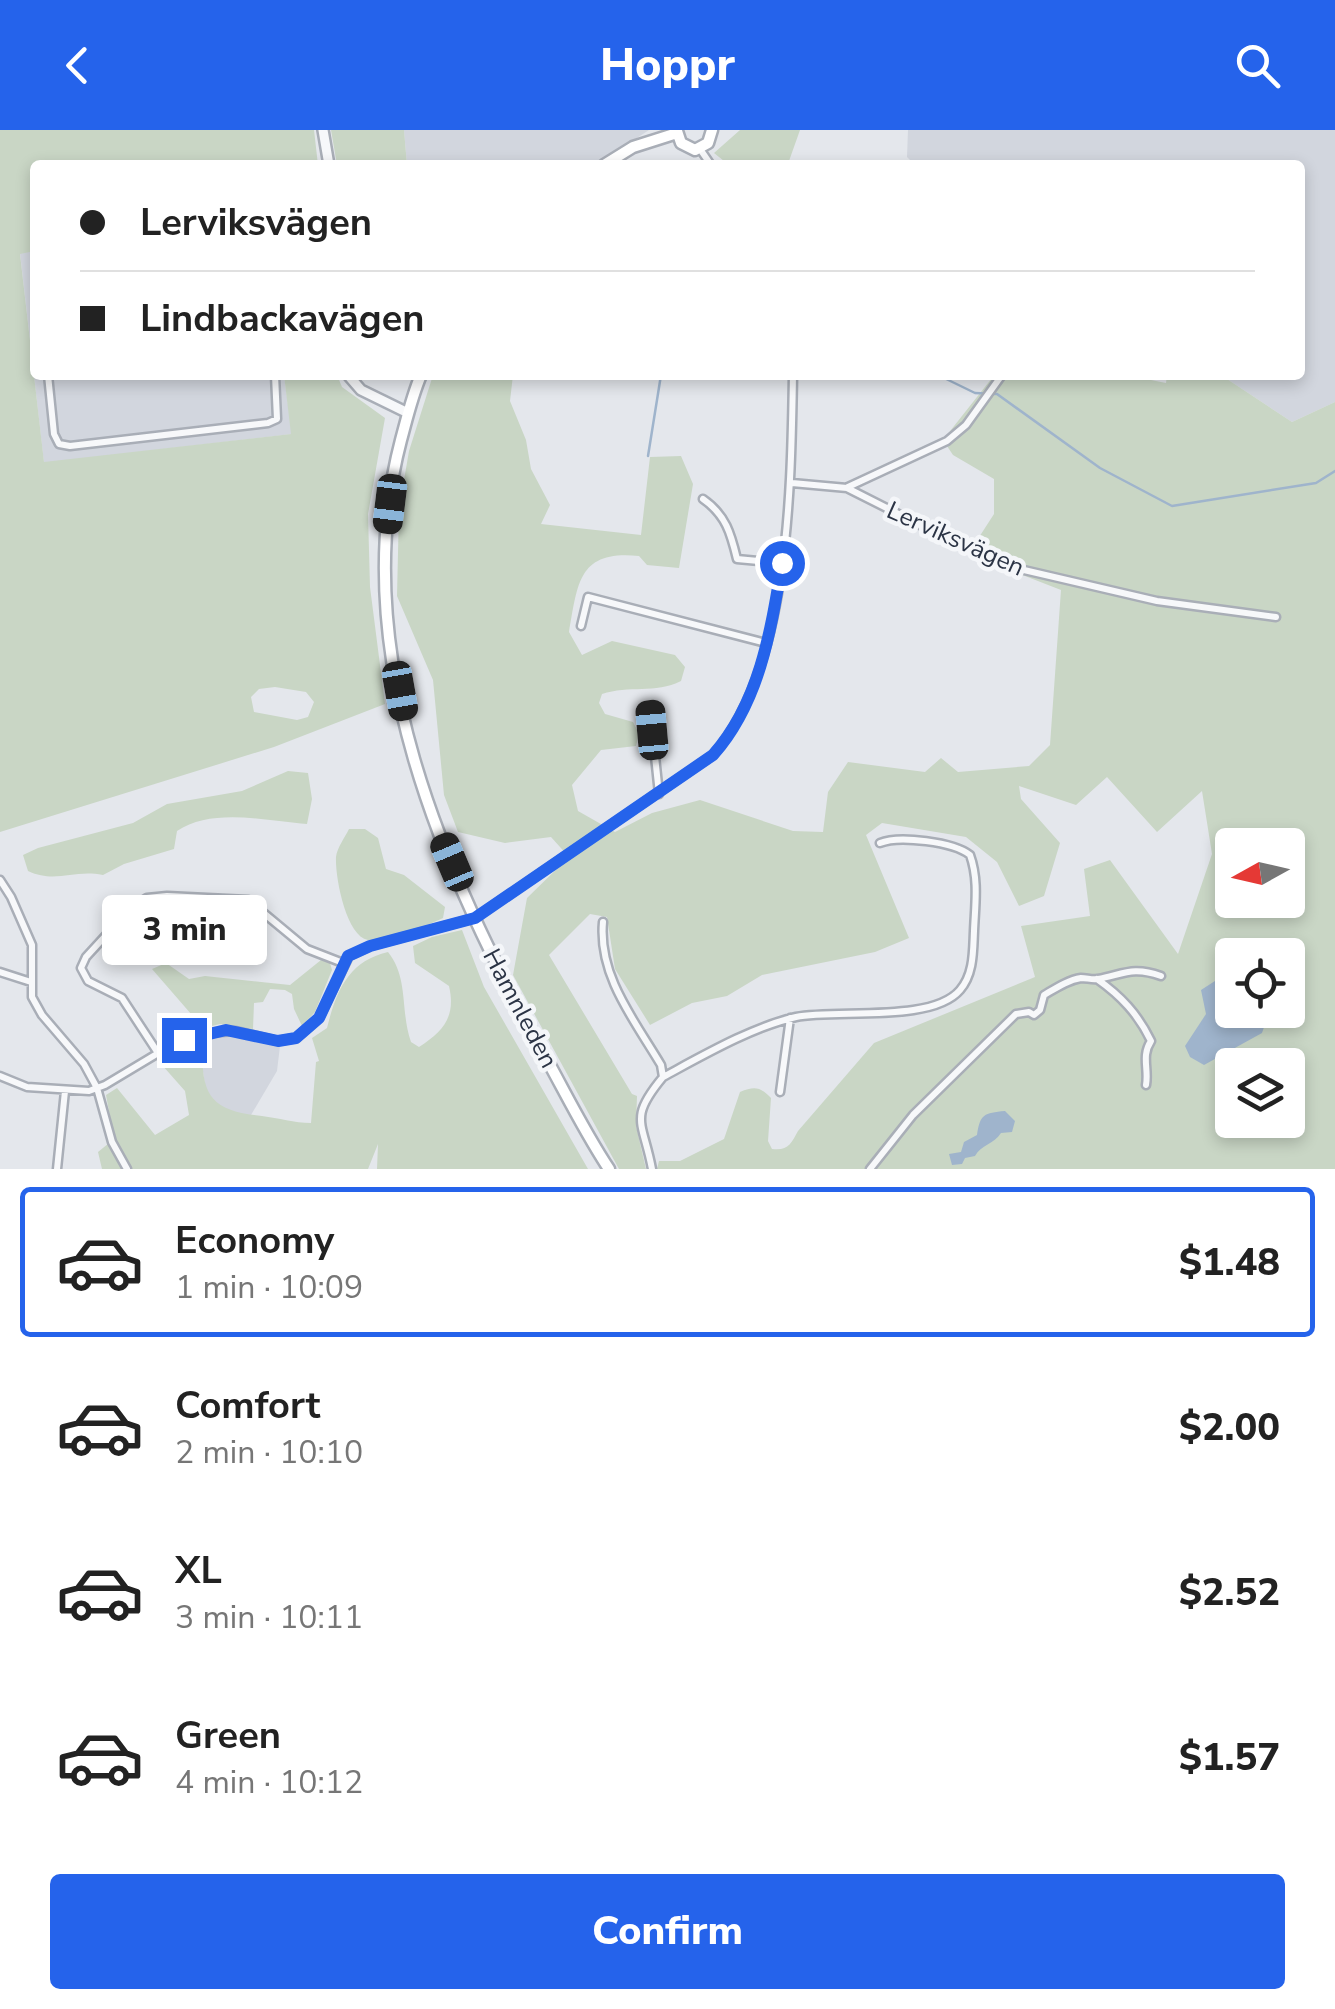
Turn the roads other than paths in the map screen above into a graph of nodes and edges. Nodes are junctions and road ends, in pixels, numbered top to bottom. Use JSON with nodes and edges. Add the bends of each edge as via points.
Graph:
{"nodes":[{"id":1,"x":323,"y":130,"type":"edge"},
{"id":2,"x":712,"y":130,"type":"edge"},
{"id":3,"x":677,"y":132,"type":"edge"},
{"id":4,"x":700,"y":149,"type":"junction"},
{"id":5,"x":328,"y":160,"type":"edge"},
{"id":6,"x":612,"y":160,"type":"edge"},
{"id":7,"x":708,"y":160,"type":"edge"},
{"id":8,"x":49,"y":380,"type":"edge"},
{"id":9,"x":276,"y":380,"type":"edge"},
{"id":10,"x":353,"y":380,"type":"edge"},
{"id":11,"x":419,"y":380,"type":"edge"},
{"id":12,"x":794,"y":380,"type":"edge"},
{"id":13,"x":998,"y":380,"type":"edge"},
{"id":14,"x":408,"y":412,"type":"junction"},
{"id":15,"x":792,"y":483,"type":"junction"},
{"id":16,"x":847,"y":488,"type":"junction"},
{"id":17,"x":703,"y":499,"type":"dead end"},
{"id":18,"x":782,"y":563,"type":"junction"},
{"id":19,"x":1276,"y":616,"type":"dead end"},
{"id":20,"x":581,"y":626,"type":"dead end"},
{"id":21,"x":766,"y":643,"type":"junction"},
{"id":22,"x":650,"y":709,"type":"dead end"},
{"id":23,"x":659,"y":794,"type":"junction"},
{"id":24,"x":880,"y":843,"type":"dead end"},
{"id":25,"x":0,"y":880,"type":"edge"},
{"id":26,"x":475,"y":918,"type":"junction"},
{"id":27,"x":604,"y":922,"type":"dead end"},
{"id":28,"x":343,"y":963,"type":"junction"},
{"id":29,"x":0,"y":972,"type":"edge"},
{"id":30,"x":1161,"y":976,"type":"dead end"},
{"id":31,"x":1097,"y":979,"type":"junction"},
{"id":32,"x":31,"y":982,"type":"junction"},
{"id":33,"x":790,"y":1018,"type":"junction"},
{"id":34,"x":158,"y":1053,"type":"junction"},
{"id":35,"x":0,"y":1076,"type":"edge"},
{"id":36,"x":663,"y":1077,"type":"junction"},
{"id":37,"x":1146,"y":1085,"type":"dead end"},
{"id":38,"x":97,"y":1088,"type":"junction"},
{"id":39,"x":65,"y":1091,"type":"junction"},
{"id":40,"x":780,"y":1092,"type":"dead end"},
{"id":41,"x":57,"y":1169,"type":"edge"},
{"id":42,"x":127,"y":1169,"type":"edge"},
{"id":43,"x":609,"y":1169,"type":"edge"},
{"id":44,"x":652,"y":1169,"type":"edge"},
{"id":45,"x":870,"y":1169,"type":"edge"}],
"edges":[{"from":1,"to":5,"type":"street"},
{"from":2,"to":4,"type":"main road"},
{"from":3,"to":4,"type":"main road","via":[[684,147]]},
{"from":3,"to":6,"type":"main road"},
{"from":4,"to":7,"type":"street"},
{"from":8,"to":9,"type":"street","via":[[54,434],[70,446],[268,423],[279,410]]},
{"from":10,"to":14,"type":"street","via":[[372,397]]},
{"from":11,"to":14,"type":"main road","name":"Hamnleden"},
{"from":12,"to":15,"type":"street"},
{"from":13,"to":16,"type":"street","name":"Lerviksvägen","via":[[947,441]]},
{"from":14,"to":26,"type":"main road","name":"Hamnleden","via":[[385,539],[386,620],[414,756]]},
{"from":15,"to":16,"type":"street","name":"Lerviksvägen"},
{"from":15,"to":18,"type":"street"},
{"from":16,"to":19,"type":"street","name":"Lerviksvägen","via":[[991,558],[1157,601]]},
{"from":17,"to":18,"type":"street","via":[[723,518],[737,560]]},
{"from":18,"to":21,"type":"street"},
{"from":20,"to":21,"type":"street","via":[[588,598]]},
{"from":21,"to":23,"type":"street","via":[[753,691],[726,741]]},
{"from":22,"to":23,"type":"street"},
{"from":23,"to":26,"type":"street"},
{"from":24,"to":33,"type":"street","via":[[952,844],[970,855],[976,883],[972,964],[962,989],[931,1008]]},
{"from":25,"to":32,"type":"street","via":[[32,945]]},
{"from":26,"to":28,"type":"street","via":[[360,949]]},
{"from":26,"to":43,"type":"main road","name":"Hamnleden"},
{"from":27,"to":36,"type":"street","via":[[610,976]]},
{"from":28,"to":34,"type":"street","via":[[319,1018],[296,1038],[217,1031]]},
{"from":28,"to":34,"type":"street","via":[[307,950],[248,900],[141,901],[81,968],[88,981],[122,998]]},
{"from":29,"to":32,"type":"street"},
{"from":30,"to":31,"type":"street","via":[[1127,971]]},
{"from":31,"to":37,"type":"street","via":[[1129,1004],[1148,1034]]},
{"from":31,"to":45,"type":"street","via":[[1074,980],[1044,995],[1034,1015],[1016,1014],[913,1115]]},
{"from":32,"to":38,"type":"street","via":[[42,1015]]},
{"from":33,"to":36,"type":"street"},
{"from":33,"to":40,"type":"street"},
{"from":34,"to":38,"type":"street"},
{"from":35,"to":39,"type":"street"},
{"from":36,"to":44,"type":"street","via":[[641,1105],[639,1124]]},
{"from":38,"to":39,"type":"street"},
{"from":38,"to":42,"type":"street","via":[[104,1122]]},
{"from":39,"to":41,"type":"street"}]}
